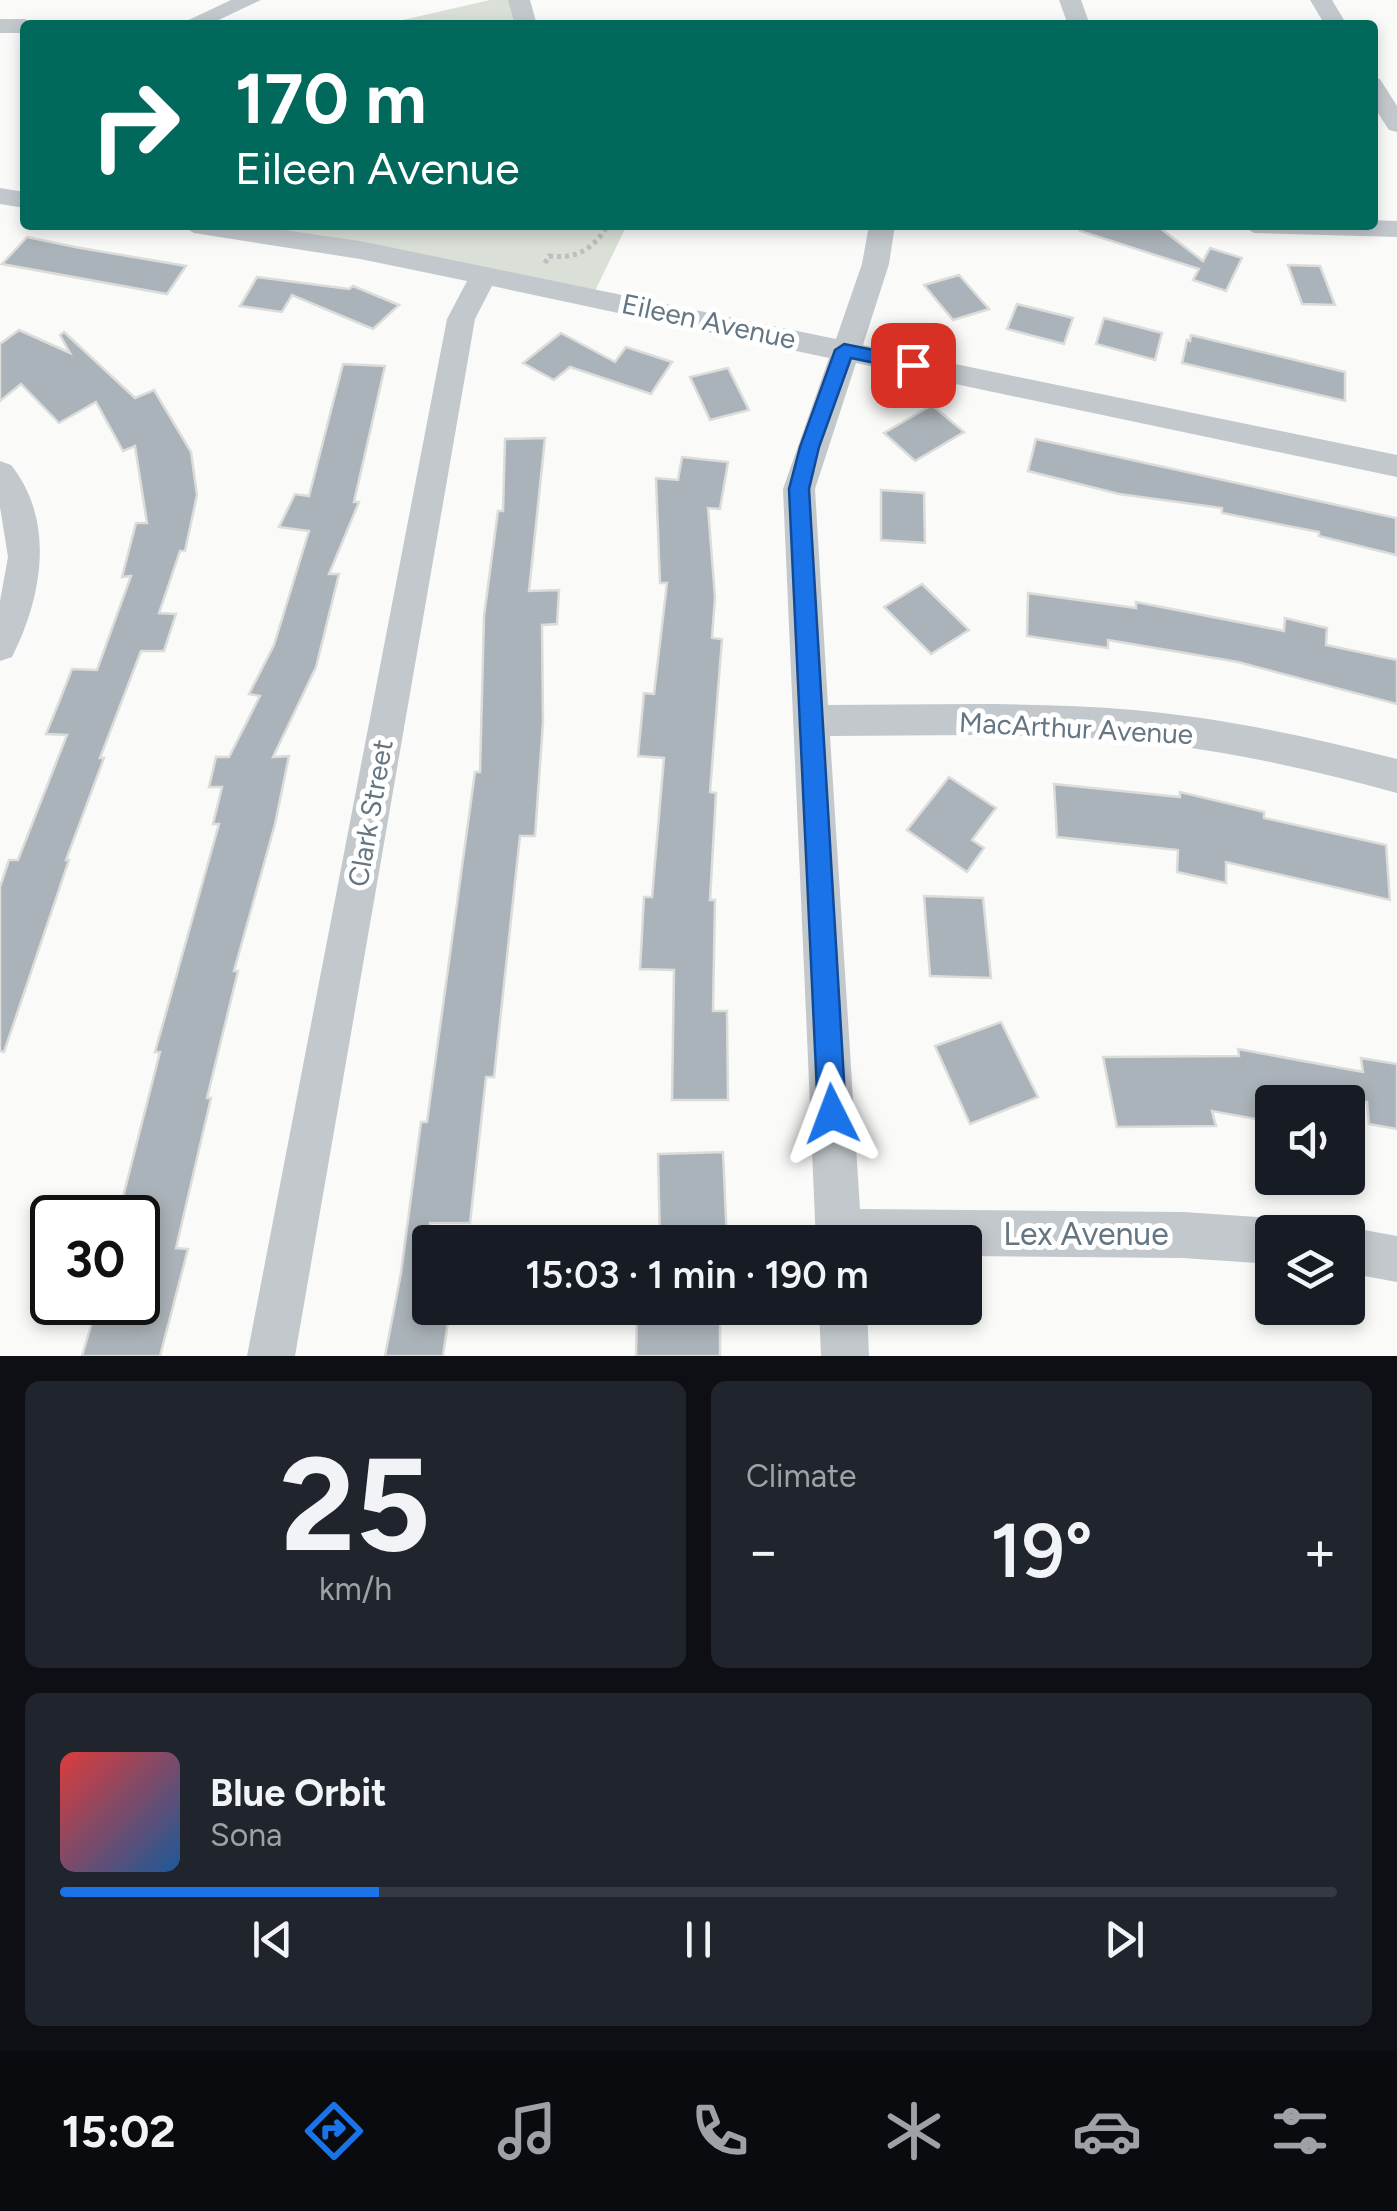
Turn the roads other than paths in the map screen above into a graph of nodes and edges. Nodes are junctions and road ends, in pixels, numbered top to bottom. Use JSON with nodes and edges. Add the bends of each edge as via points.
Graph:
{"nodes":[{"id":1,"x":250,"y":0,"type":"edge"},
{"id":2,"x":201,"y":20,"type":"edge"},
{"id":3,"x":1378,"y":94,"type":"edge"},
{"id":4,"x":1397,"y":124,"type":"edge"},
{"id":5,"x":227,"y":230,"type":"edge"},
{"id":6,"x":884,"y":230,"type":"edge"},
{"id":7,"x":484,"y":275,"type":"junction"},
{"id":8,"x":844,"y":350,"type":"junction"},
{"id":9,"x":1397,"y":466,"type":"edge"},
{"id":10,"x":0,"y":473,"type":"edge"},
{"id":11,"x":0,"y":647,"type":"edge"},
{"id":12,"x":811,"y":720,"type":"junction"},
{"id":13,"x":1397,"y":776,"type":"edge"},
{"id":14,"x":838,"y":1225,"type":"edge"},
{"id":15,"x":982,"y":1236,"type":"edge"},
{"id":16,"x":1255,"y":1240,"type":"edge"},
{"id":17,"x":1365,"y":1253,"type":"edge"},
{"id":18,"x":1397,"y":1259,"type":"edge"},
{"id":19,"x":843,"y":1325,"type":"edge"},
{"id":20,"x":271,"y":1356,"type":"edge"},
{"id":21,"x":845,"y":1356,"type":"edge"}],
"edges":[{"from":1,"to":2,"type":"street"},
{"from":3,"to":4,"type":"street"},
{"from":5,"to":7,"type":"street","name":"Eileen Avenue"},
{"from":6,"to":8,"type":"street","via":[[875,273]]},
{"from":7,"to":8,"type":"street","name":"Eileen Avenue"},
{"from":7,"to":20,"type":"street","name":"Clark Street","via":[[461,318]]},
{"from":8,"to":9,"type":"street","name":"Eileen Avenue"},
{"from":8,"to":12,"type":"street","via":[[799,489]]},
{"from":10,"to":11,"type":"street","via":[[26,530],[16,609]]},
{"from":12,"to":13,"type":"street","name":"MacArthur Avenue","via":[[1094,723],[1182,731],[1313,753]]},
{"from":12,"to":14,"type":"street"},
{"from":15,"to":16,"type":"street","name":"Lex Avenue","via":[[1183,1234]]},
{"from":17,"to":18,"type":"street"},
{"from":19,"to":21,"type":"street"}]}
